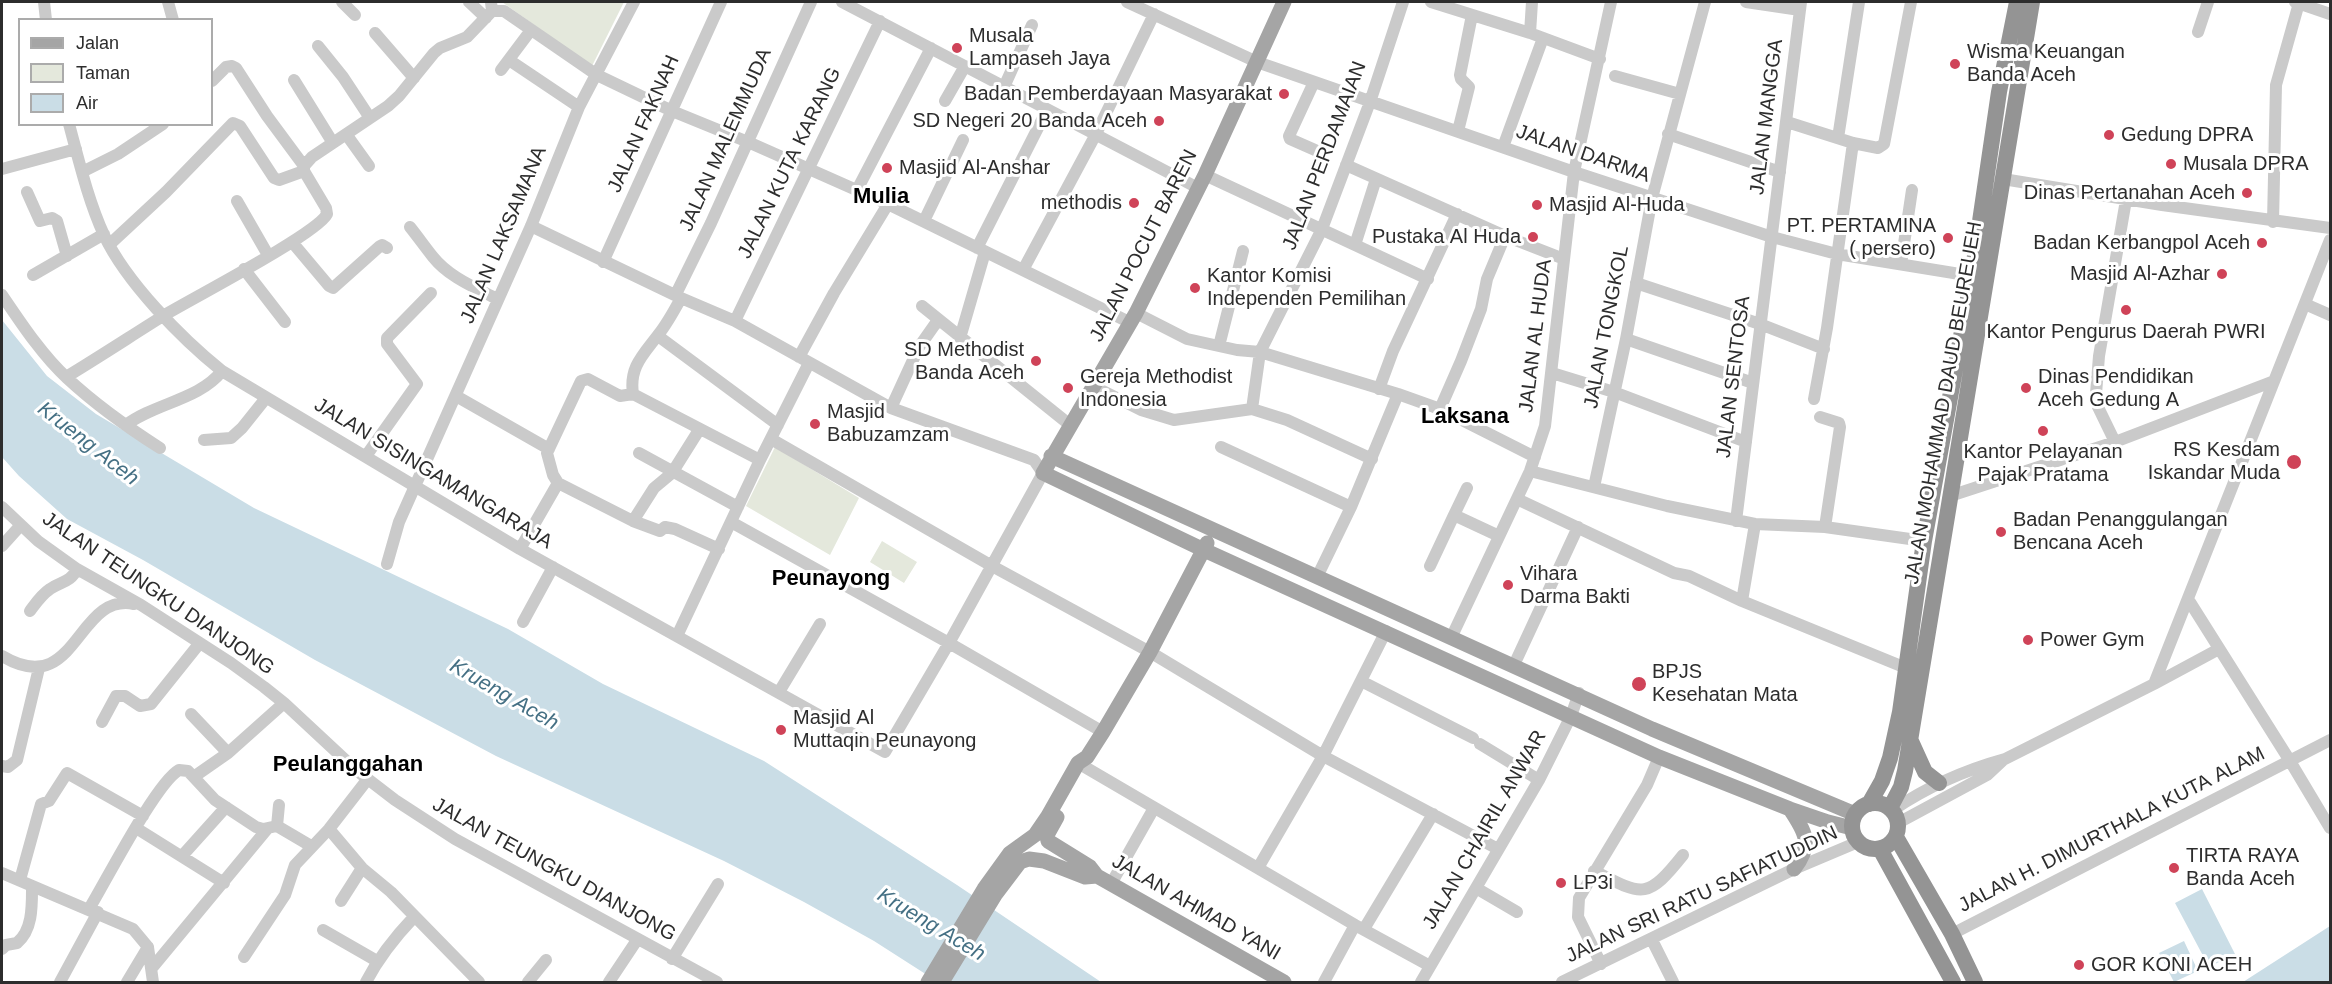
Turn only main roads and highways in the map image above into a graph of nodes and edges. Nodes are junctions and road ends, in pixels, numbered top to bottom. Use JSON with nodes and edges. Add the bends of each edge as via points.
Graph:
{"nodes":[{"id":1,"x":1284,"y":2,"type":"edge"},
{"id":2,"x":2017,"y":2,"type":"edge"},
{"id":3,"x":2032,"y":2,"type":"edge"},
{"id":4,"x":1051,"y":456,"type":"junction"},
{"id":5,"x":1215,"y":528,"type":"junction"},
{"id":6,"x":1204,"y":550,"type":"junction"},
{"id":7,"x":1910,"y":738,"type":"junction"},
{"id":8,"x":1083,"y":762,"type":"junction"},
{"id":9,"x":1939,"y":783,"type":"road end"},
{"id":10,"x":1869,"y":804,"type":"junction"},
{"id":11,"x":1790,"y":809,"type":"junction"},
{"id":12,"x":1894,"y":819,"type":"junction"},
{"id":13,"x":1855,"y":828,"type":"junction"},
{"id":14,"x":1880,"y":849,"type":"junction"},
{"id":15,"x":1794,"y":869,"type":"road end"},
{"id":16,"x":1097,"y":876,"type":"junction"},
{"id":17,"x":990,"y":892,"type":"junction"},
{"id":18,"x":928,"y":982,"type":"edge"},
{"id":19,"x":942,"y":982,"type":"edge"},
{"id":20,"x":1284,"y":982,"type":"edge"},
{"id":21,"x":1953,"y":982,"type":"edge"},
{"id":22,"x":1975,"y":982,"type":"edge"}],
"edges":[{"from":1,"to":4,"type":"main road","name":"JALAN POCUT BAREN","via":[[1134,318]]},
{"from":2,"to":10,"type":"highway","name":"JALAN MOHAMMAD DAUD BEUREUEH","via":[[1890,758]]},
{"from":3,"to":7,"type":"highway","name":"JALAN MOHAMMAD DAUD BEUREUEH"},
{"from":4,"to":5,"type":"main road"},
{"from":4,"to":6,"type":"main road","name":"JALAN POCUT BAREN","via":[[1038,467]]},
{"from":5,"to":6,"type":"main road"},
{"from":5,"to":13,"type":"main road","via":[[1579,693]]},
{"from":6,"to":8,"type":"main road","via":[[1150,652]]},
{"from":6,"to":11,"type":"main road","via":[[1659,757]]},
{"from":7,"to":9,"type":"highway","via":[[1925,772]]},
{"from":7,"to":12,"type":"highway","name":"JALAN MOHAMMAD DAUD BEUREUEH"},
{"from":8,"to":16,"type":"main road","name":"JALAN AHMAD YANI","via":[[1047,839],[1090,867]]},
{"from":8,"to":17,"type":"main road","via":[[1035,835],[1010,853]]},
{"from":10,"to":12,"type":"highway","via":[[1880,803]]},
{"from":10,"to":13,"type":"highway","via":[[1861,807]]},
{"from":11,"to":13,"type":"main road"},
{"from":11,"to":15,"type":"main road","via":[[1806,840],[1804,856]]},
{"from":12,"to":14,"type":"highway","via":[[1889,844]]},
{"from":12,"to":22,"type":"highway"},
{"from":13,"to":14,"type":"highway","via":[[1869,849]]},
{"from":14,"to":21,"type":"highway"},
{"from":16,"to":17,"type":"main road","via":[[1085,877],[1054,863],[1029,859],[1015,866]]},
{"from":16,"to":20,"type":"main road","name":"JALAN AHMAD YANI"},
{"from":17,"to":18,"type":"main road"},
{"from":17,"to":19,"type":"main road"}]}
